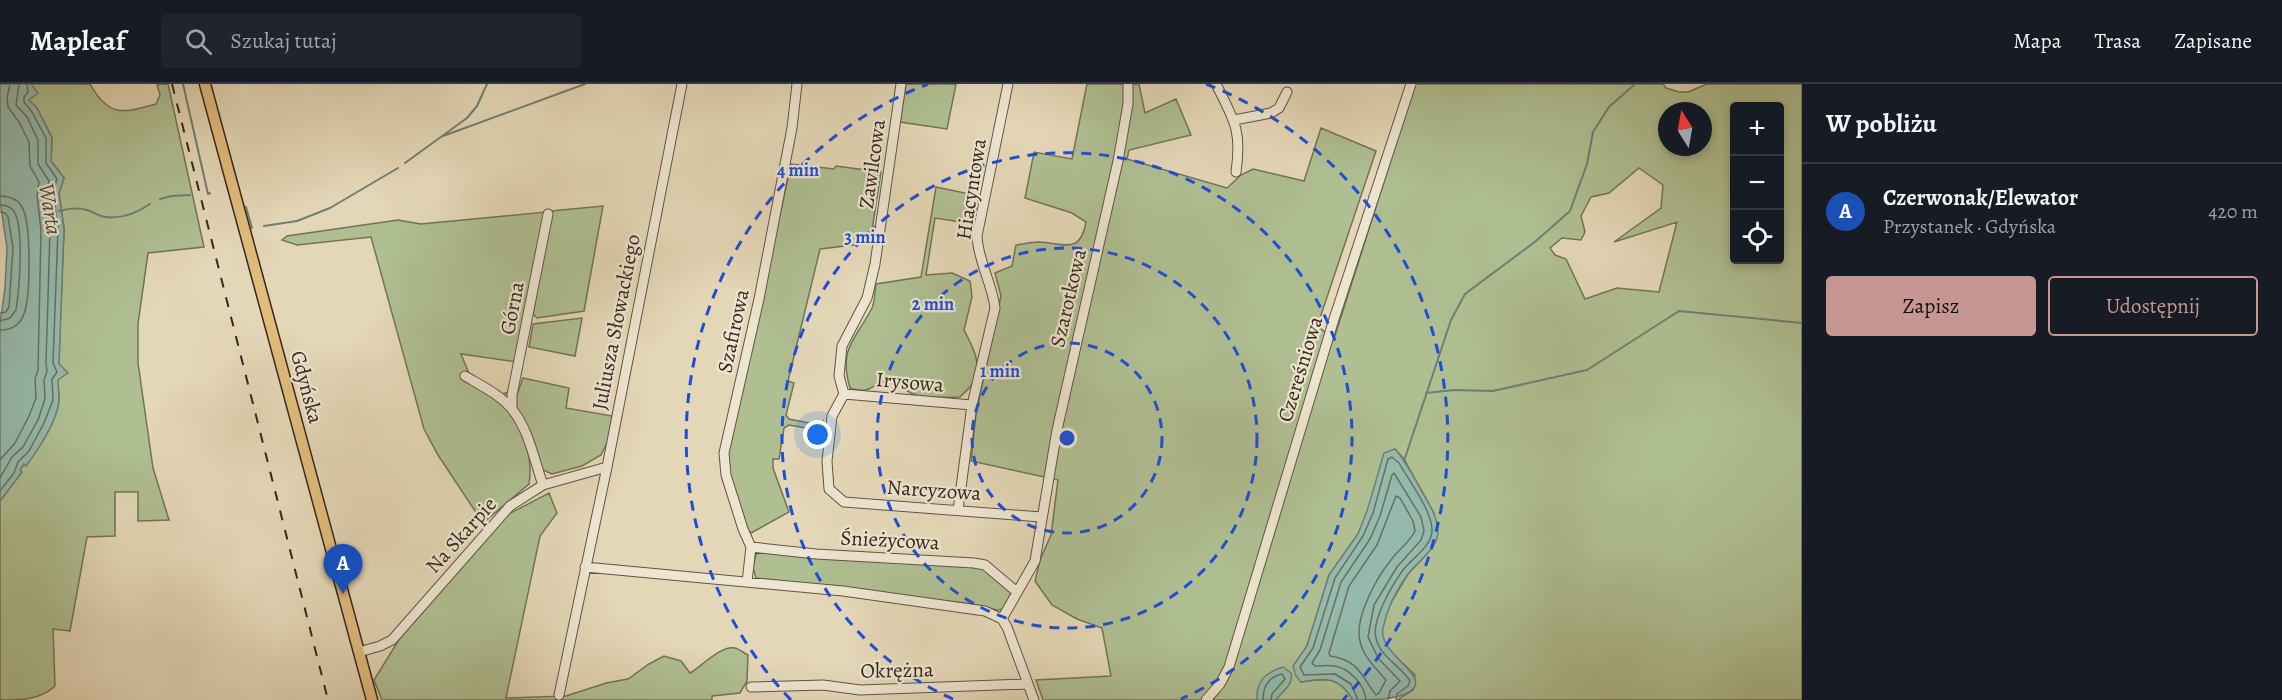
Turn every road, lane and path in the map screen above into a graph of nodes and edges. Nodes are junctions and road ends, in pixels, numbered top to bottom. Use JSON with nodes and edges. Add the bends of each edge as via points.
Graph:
{"nodes":[{"id":1,"x":205,"y":84,"type":"edge"},
{"id":2,"x":682,"y":84,"type":"edge"},
{"id":3,"x":797,"y":84,"type":"edge"},
{"id":4,"x":901,"y":84,"type":"edge"},
{"id":5,"x":1008,"y":84,"type":"edge"},
{"id":6,"x":1128,"y":84,"type":"edge"},
{"id":7,"x":1216,"y":84,"type":"edge"},
{"id":8,"x":1411,"y":84,"type":"edge"},
{"id":9,"x":1287,"y":92,"type":"dead end"},
{"id":10,"x":1234,"y":120,"type":"junction"},
{"id":11,"x":1236,"y":172,"type":"dead end"},
{"id":12,"x":548,"y":214,"type":"dead end"},
{"id":13,"x":465,"y":376,"type":"dead end"},
{"id":14,"x":844,"y":394,"type":"junction"},
{"id":15,"x":972,"y":405,"type":"junction"},
{"id":16,"x":512,"y":409,"type":"junction"},
{"id":17,"x":607,"y":467,"type":"junction"},
{"id":18,"x":543,"y":485,"type":"junction"},
{"id":19,"x":958,"y":510,"type":"junction"},
{"id":20,"x":1041,"y":517,"type":"junction"},
{"id":21,"x":751,"y":547,"type":"junction"},
{"id":22,"x":585,"y":567,"type":"junction"},
{"id":23,"x":747,"y":582,"type":"junction"},
{"id":24,"x":1017,"y":592,"type":"junction"},
{"id":25,"x":1002,"y":619,"type":"junction"},
{"id":26,"x":359,"y":652,"type":"junction"},
{"id":27,"x":1027,"y":684,"type":"junction"},
{"id":28,"x":751,"y":687,"type":"dead end"},
{"id":29,"x":559,"y":695,"type":"dead end"},
{"id":30,"x":372,"y":700,"type":"edge"},
{"id":31,"x":1034,"y":700,"type":"edge"},
{"id":32,"x":1206,"y":700,"type":"edge"}],
"edges":[{"from":1,"to":26,"type":"main road","name":"Gdyńska"},
{"from":2,"to":17,"type":"street","name":"Juliusza Słowackiego"},
{"from":3,"to":21,"type":"street","name":"Szafirowa","via":[[759,299],[724,453],[726,475]]},
{"from":4,"to":14,"type":"street","name":"Zawilcowa","via":[[876,264],[867,298],[842,346],[840,376]]},
{"from":5,"to":15,"type":"street","name":"Hiacyntowa","via":[[976,236],[994,308]]},
{"from":6,"to":20,"type":"street","name":"Szarotkowa","via":[[1118,161]]},
{"from":7,"to":10,"type":"street"},
{"from":8,"to":32,"type":"street","name":"Czereśniowa","via":[[1334,319],[1229,666]]},
{"from":9,"to":10,"type":"street","via":[[1279,108],[1271,113]]},
{"from":10,"to":11,"type":"street","via":[[1239,148]]},
{"from":12,"to":16,"type":"street","name":"Górna"},
{"from":13,"to":16,"type":"street"},
{"from":14,"to":15,"type":"street","name":"Irysowa"},
{"from":14,"to":19,"type":"street","name":"Narcyzowa","via":[[832,416],[827,461],[830,489],[844,502]]},
{"from":15,"to":19,"type":"street","name":"Hiacyntowa"},
{"from":16,"to":18,"type":"street","via":[[524,430]]},
{"from":17,"to":18,"type":"street","name":"Na Skarpie"},
{"from":17,"to":22,"type":"street","name":"Juliusza Słowackiego"},
{"from":18,"to":26,"type":"street","name":"Na Skarpie","via":[[502,514],[392,640]]},
{"from":19,"to":20,"type":"street","name":"Narcyzowa"},
{"from":20,"to":24,"type":"street","name":"Szarotkowa","via":[[1035,561]]},
{"from":21,"to":23,"type":"street","name":"Szafirowa"},
{"from":21,"to":24,"type":"street","name":"Śnieżycowa","via":[[974,563],[985,565]]},
{"from":22,"to":23,"type":"street"},
{"from":22,"to":29,"type":"street","name":"Juliusza Słowackiego"},
{"from":23,"to":25,"type":"street","via":[[897,598],[985,611]]},
{"from":24,"to":25,"type":"street","name":"Szarotkowa"},
{"from":25,"to":27,"type":"street","via":[[1011,634]]},
{"from":26,"to":30,"type":"main road","name":"Gdyńska"},
{"from":27,"to":28,"type":"street","name":"Okrężna","via":[[860,690],[823,685]]},
{"from":27,"to":31,"type":"street"}]}
